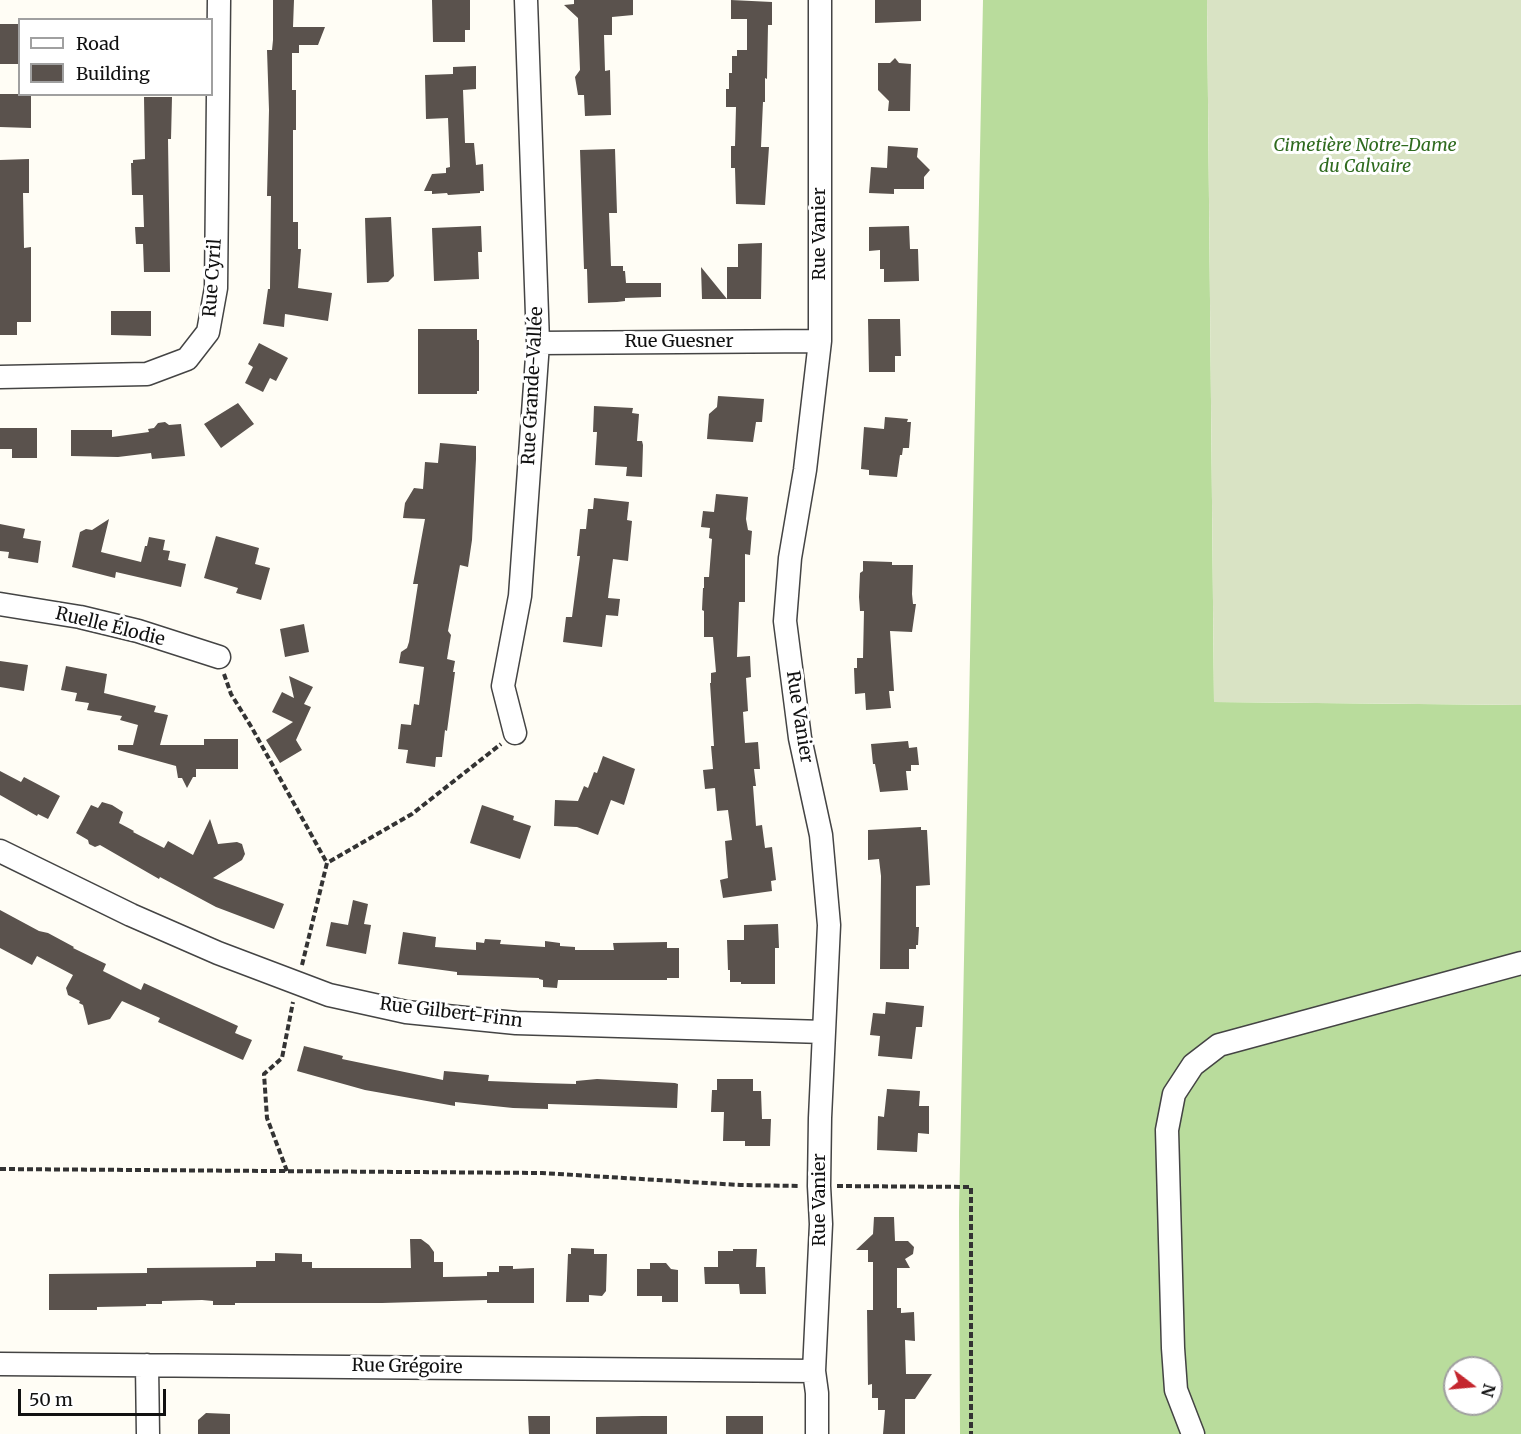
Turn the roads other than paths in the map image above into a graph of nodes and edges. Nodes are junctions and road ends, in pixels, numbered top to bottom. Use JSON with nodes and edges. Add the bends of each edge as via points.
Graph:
{"nodes":[{"id":1,"x":219,"y":0,"type":"edge"},
{"id":2,"x":526,"y":0,"type":"edge"},
{"id":3,"x":820,"y":0,"type":"edge"},
{"id":4,"x":820,"y":341,"type":"junction"},
{"id":5,"x":538,"y":343,"type":"junction"},
{"id":6,"x":0,"y":377,"type":"edge"},
{"id":7,"x":0,"y":604,"type":"edge"},
{"id":8,"x":219,"y":657,"type":"road end"},
{"id":9,"x":515,"y":732,"type":"road end"},
{"id":10,"x":0,"y":851,"type":"edge"},
{"id":11,"x":1521,"y":963,"type":"edge"},
{"id":12,"x":824,"y":1032,"type":"junction"},
{"id":13,"x":0,"y":1364,"type":"edge"},
{"id":14,"x":147,"y":1365,"type":"junction"},
{"id":15,"x":814,"y":1371,"type":"junction"},
{"id":16,"x":148,"y":1434,"type":"edge"},
{"id":17,"x":817,"y":1434,"type":"edge"},
{"id":18,"x":1193,"y":1434,"type":"edge"}],
"edges":[{"from":1,"to":6,"type":"street","name":"Rue Cyril","via":[[216,288],[208,332],[187,359],[147,374]]},
{"from":2,"to":5,"type":"street","name":"Rue Grande-Vallée"},
{"from":3,"to":4,"type":"street","name":"Rue Vanier"},
{"from":4,"to":5,"type":"street","name":"Rue Guesner"},
{"from":4,"to":12,"type":"street","name":"Rue Vanier","via":[[785,621],[800,738],[821,835],[829,925]]},
{"from":5,"to":9,"type":"street","name":"Rue Grande-Vallée","via":[[520,596],[503,686]]},
{"from":7,"to":8,"type":"street","name":"Ruelle Élodie","via":[[138,631]]},
{"from":10,"to":12,"type":"street","name":"Rue Gilbert-Finn","via":[[218,953],[329,995],[406,1012],[516,1023]]},
{"from":11,"to":18,"type":"street","via":[[1219,1045],[1193,1065],[1174,1094],[1167,1130],[1176,1390]]},
{"from":12,"to":15,"type":"street","name":"Rue Vanier"},
{"from":13,"to":14,"type":"street","name":"Rue Grégoire"},
{"from":14,"to":15,"type":"street","name":"Rue Grégoire"},
{"from":14,"to":16,"type":"street"},
{"from":15,"to":17,"type":"street","name":"Rue Vanier"}]}
